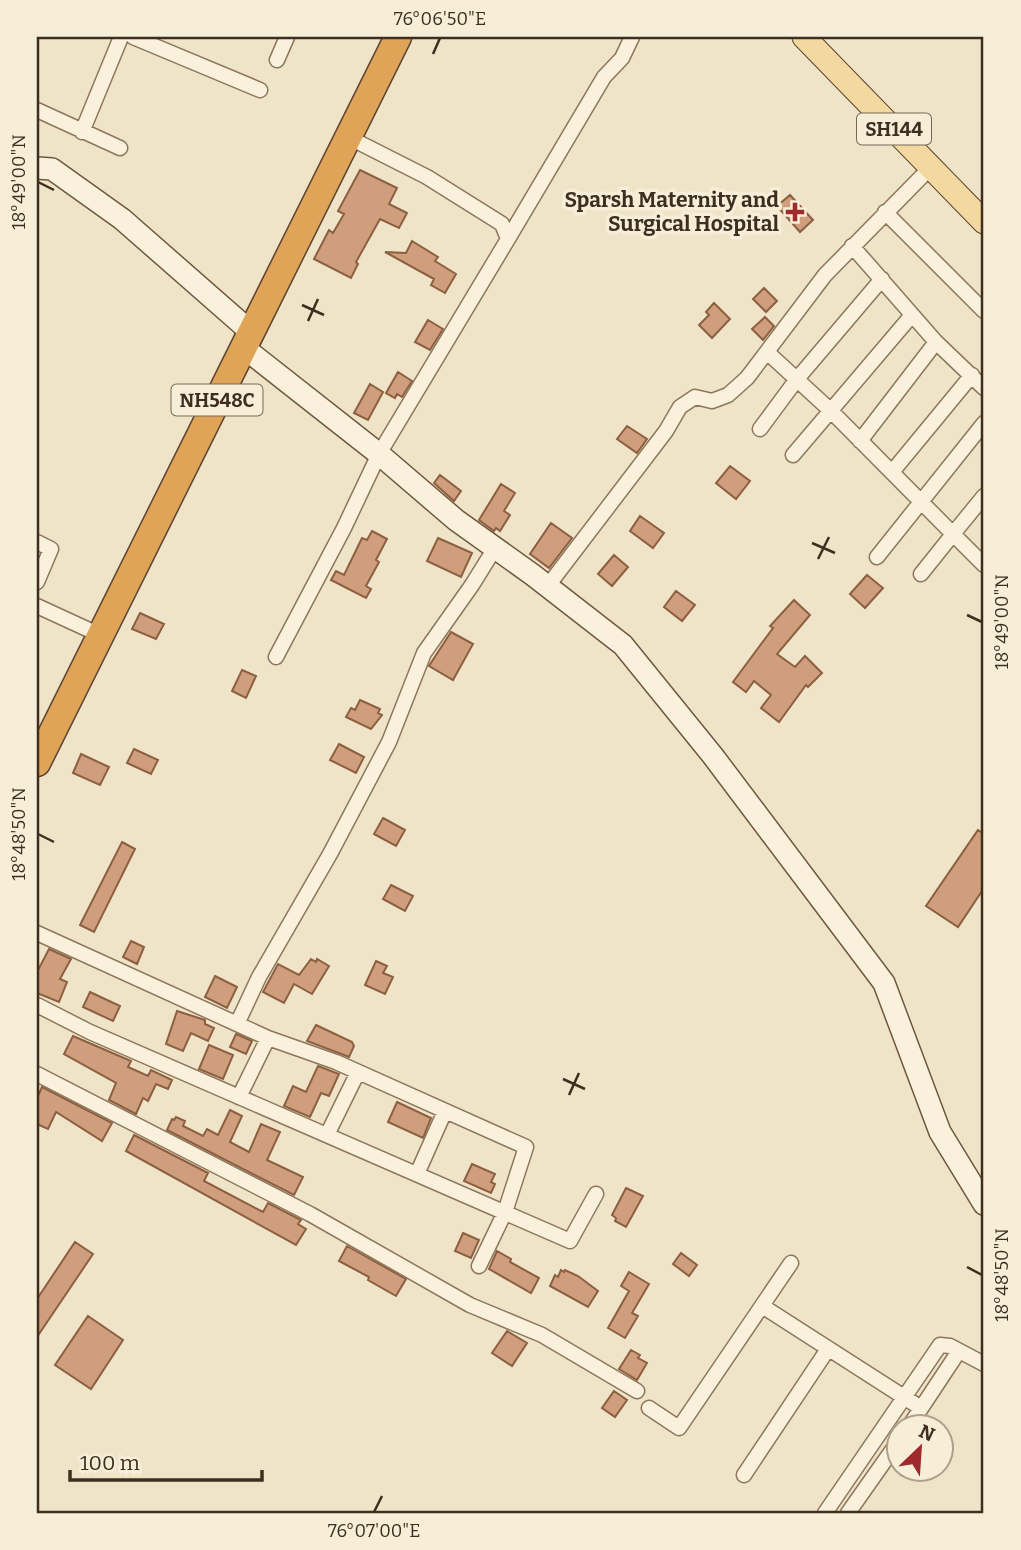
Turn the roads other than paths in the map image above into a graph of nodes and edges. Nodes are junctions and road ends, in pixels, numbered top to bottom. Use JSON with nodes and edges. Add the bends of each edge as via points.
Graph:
{"nodes":[{"id":1,"x":121,"y":37,"type":"edge"},
{"id":2,"x":133,"y":37,"type":"edge"},
{"id":3,"x":287,"y":37,"type":"edge"},
{"id":4,"x":398,"y":37,"type":"edge"},
{"id":5,"x":632,"y":37,"type":"edge"},
{"id":6,"x":804,"y":37,"type":"edge"},
{"id":7,"x":277,"y":60,"type":"dead end"},
{"id":8,"x":260,"y":90,"type":"dead end"},
{"id":9,"x":37,"y":110,"type":"edge"},
{"id":10,"x":82,"y":132,"type":"junction"},
{"id":11,"x":348,"y":137,"type":"junction"},
{"id":12,"x":120,"y":148,"type":"dead end"},
{"id":13,"x":930,"y":167,"type":"junction"},
{"id":14,"x":37,"y":168,"type":"edge"},
{"id":15,"x":885,"y":212,"type":"junction"},
{"id":16,"x":984,"y":222,"type":"edge"},
{"id":17,"x":508,"y":239,"type":"junction"},
{"id":18,"x":852,"y":246,"type":"junction"},
{"id":19,"x":882,"y":279,"type":"junction"},
{"id":20,"x":984,"y":311,"type":"edge"},
{"id":21,"x":912,"y":315,"type":"junction"},
{"id":22,"x":247,"y":339,"type":"junction"},
{"id":23,"x":936,"y":342,"type":"junction"},
{"id":24,"x":767,"y":352,"type":"junction"},
{"id":25,"x":972,"y":375,"type":"junction"},
{"id":26,"x":797,"y":379,"type":"junction"},
{"id":27,"x":984,"y":388,"type":"edge"},
{"id":28,"x":830,"y":410,"type":"junction"},
{"id":29,"x":984,"y":423,"type":"edge"},
{"id":30,"x":760,"y":429,"type":"dead end"},
{"id":31,"x":860,"y":441,"type":"junction"},
{"id":32,"x":379,"y":454,"type":"junction"},
{"id":33,"x":793,"y":454,"type":"dead end"},
{"id":34,"x":891,"y":472,"type":"junction"},
{"id":35,"x":984,"y":496,"type":"edge"},
{"id":36,"x":921,"y":500,"type":"junction"},
{"id":37,"x":953,"y":534,"type":"junction"},
{"id":38,"x":37,"y":542,"type":"edge"},
{"id":39,"x":495,"y":548,"type":"junction"},
{"id":40,"x":877,"y":557,"type":"dead end"},
{"id":41,"x":984,"y":565,"type":"edge"},
{"id":42,"x":921,"y":574,"type":"dead end"},
{"id":43,"x":37,"y":582,"type":"edge"},
{"id":44,"x":547,"y":587,"type":"junction"},
{"id":45,"x":37,"y":606,"type":"edge"},
{"id":46,"x":100,"y":635,"type":"junction"},
{"id":47,"x":276,"y":657,"type":"dead end"},
{"id":48,"x":37,"y":763,"type":"edge"},
{"id":49,"x":37,"y":933,"type":"edge"},
{"id":50,"x":37,"y":1005,"type":"edge"},
{"id":51,"x":237,"y":1024,"type":"junction"},
{"id":52,"x":268,"y":1038,"type":"junction"},
{"id":53,"x":358,"y":1072,"type":"junction"},
{"id":54,"x":37,"y":1074,"type":"edge"},
{"id":55,"x":239,"y":1097,"type":"junction"},
{"id":56,"x":445,"y":1111,"type":"junction"},
{"id":57,"x":327,"y":1135,"type":"junction"},
{"id":58,"x":416,"y":1174,"type":"junction"},
{"id":59,"x":596,"y":1194,"type":"dead end"},
{"id":60,"x":984,"y":1204,"type":"edge"},
{"id":61,"x":505,"y":1212,"type":"junction"},
{"id":62,"x":791,"y":1263,"type":"dead end"},
{"id":63,"x":478,"y":1266,"type":"dead end"},
{"id":64,"x":762,"y":1306,"type":"junction"},
{"id":65,"x":828,"y":1349,"type":"junction"},
{"id":66,"x":959,"y":1351,"type":"junction"},
{"id":67,"x":984,"y":1364,"type":"edge"},
{"id":68,"x":637,"y":1391,"type":"dead end"},
{"id":69,"x":905,"y":1398,"type":"junction"},
{"id":70,"x":649,"y":1408,"type":"dead end"},
{"id":71,"x":921,"y":1408,"type":"junction"},
{"id":72,"x":917,"y":1414,"type":"edge"},
{"id":73,"x":884,"y":1462,"type":"edge"},
{"id":74,"x":744,"y":1475,"type":"dead end"},
{"id":75,"x":825,"y":1513,"type":"edge"},
{"id":76,"x":848,"y":1513,"type":"edge"}],
"edges":[{"from":1,"to":10,"type":"street"},
{"from":2,"to":8,"type":"street"},
{"from":3,"to":7,"type":"street"},
{"from":4,"to":11,"type":"highway","number":"NH548C"},
{"from":5,"to":17,"type":"street"},
{"from":6,"to":13,"type":"main road","number":"SH144"},
{"from":9,"to":10,"type":"street"},
{"from":10,"to":12,"type":"street"},
{"from":11,"to":17,"type":"street","via":[[427,177],[502,224]]},
{"from":11,"to":22,"type":"highway","number":"NH548C"},
{"from":13,"to":15,"type":"street"},
{"from":13,"to":16,"type":"main road","number":"SH144"},
{"from":14,"to":22,"type":"street","via":[[52,169],[122,219]]},
{"from":15,"to":18,"type":"street"},
{"from":15,"to":20,"type":"street"},
{"from":17,"to":32,"type":"street"},
{"from":18,"to":19,"type":"street"},
{"from":18,"to":24,"type":"street"},
{"from":19,"to":21,"type":"street"},
{"from":19,"to":26,"type":"street"},
{"from":21,"to":23,"type":"street"},
{"from":21,"to":28,"type":"street"},
{"from":22,"to":32,"type":"street"},
{"from":22,"to":46,"type":"highway","number":"NH548C"},
{"from":23,"to":25,"type":"street"},
{"from":23,"to":31,"type":"street"},
{"from":24,"to":26,"type":"street"},
{"from":24,"to":44,"type":"street","via":[[728,395],[712,401],[695,397],[680,407]]},
{"from":25,"to":27,"type":"street"},
{"from":25,"to":34,"type":"street"},
{"from":26,"to":28,"type":"street"},
{"from":26,"to":30,"type":"street"},
{"from":28,"to":31,"type":"street"},
{"from":28,"to":33,"type":"street"},
{"from":29,"to":36,"type":"street"},
{"from":31,"to":34,"type":"street"},
{"from":32,"to":39,"type":"street"},
{"from":32,"to":47,"type":"street"},
{"from":34,"to":36,"type":"street"},
{"from":35,"to":37,"type":"street"},
{"from":36,"to":37,"type":"street"},
{"from":36,"to":40,"type":"street"},
{"from":37,"to":41,"type":"street"},
{"from":37,"to":42,"type":"street"},
{"from":38,"to":43,"type":"street","via":[[51,549]]},
{"from":39,"to":44,"type":"street"},
{"from":39,"to":51,"type":"street","via":[[424,653],[389,742]]},
{"from":44,"to":60,"type":"street","via":[[623,645],[884,983],[940,1132]]},
{"from":45,"to":46,"type":"street"},
{"from":46,"to":48,"type":"highway","number":"NH548C"},
{"from":49,"to":51,"type":"street"},
{"from":50,"to":55,"type":"street"},
{"from":51,"to":52,"type":"street"},
{"from":52,"to":53,"type":"street"},
{"from":52,"to":55,"type":"street"},
{"from":53,"to":56,"type":"street"},
{"from":53,"to":57,"type":"street"},
{"from":54,"to":68,"type":"street","via":[[310,1214],[470,1304],[542,1335]]},
{"from":55,"to":57,"type":"street"},
{"from":56,"to":58,"type":"street"},
{"from":56,"to":61,"type":"street","via":[[526,1147]]},
{"from":57,"to":58,"type":"street"},
{"from":58,"to":61,"type":"street"},
{"from":59,"to":61,"type":"street","via":[[570,1241]]},
{"from":61,"to":63,"type":"street"},
{"from":62,"to":64,"type":"street"},
{"from":64,"to":65,"type":"street"},
{"from":64,"to":70,"type":"street","via":[[679,1428]]},
{"from":65,"to":69,"type":"street"},
{"from":65,"to":74,"type":"street"},
{"from":66,"to":67,"type":"street"},
{"from":66,"to":69,"type":"street","via":[[940,1345]]},
{"from":66,"to":71,"type":"street"},
{"from":69,"to":71,"type":"street"},
{"from":69,"to":75,"type":"street"},
{"from":71,"to":72,"type":"street"},
{"from":73,"to":76,"type":"street"}]}
